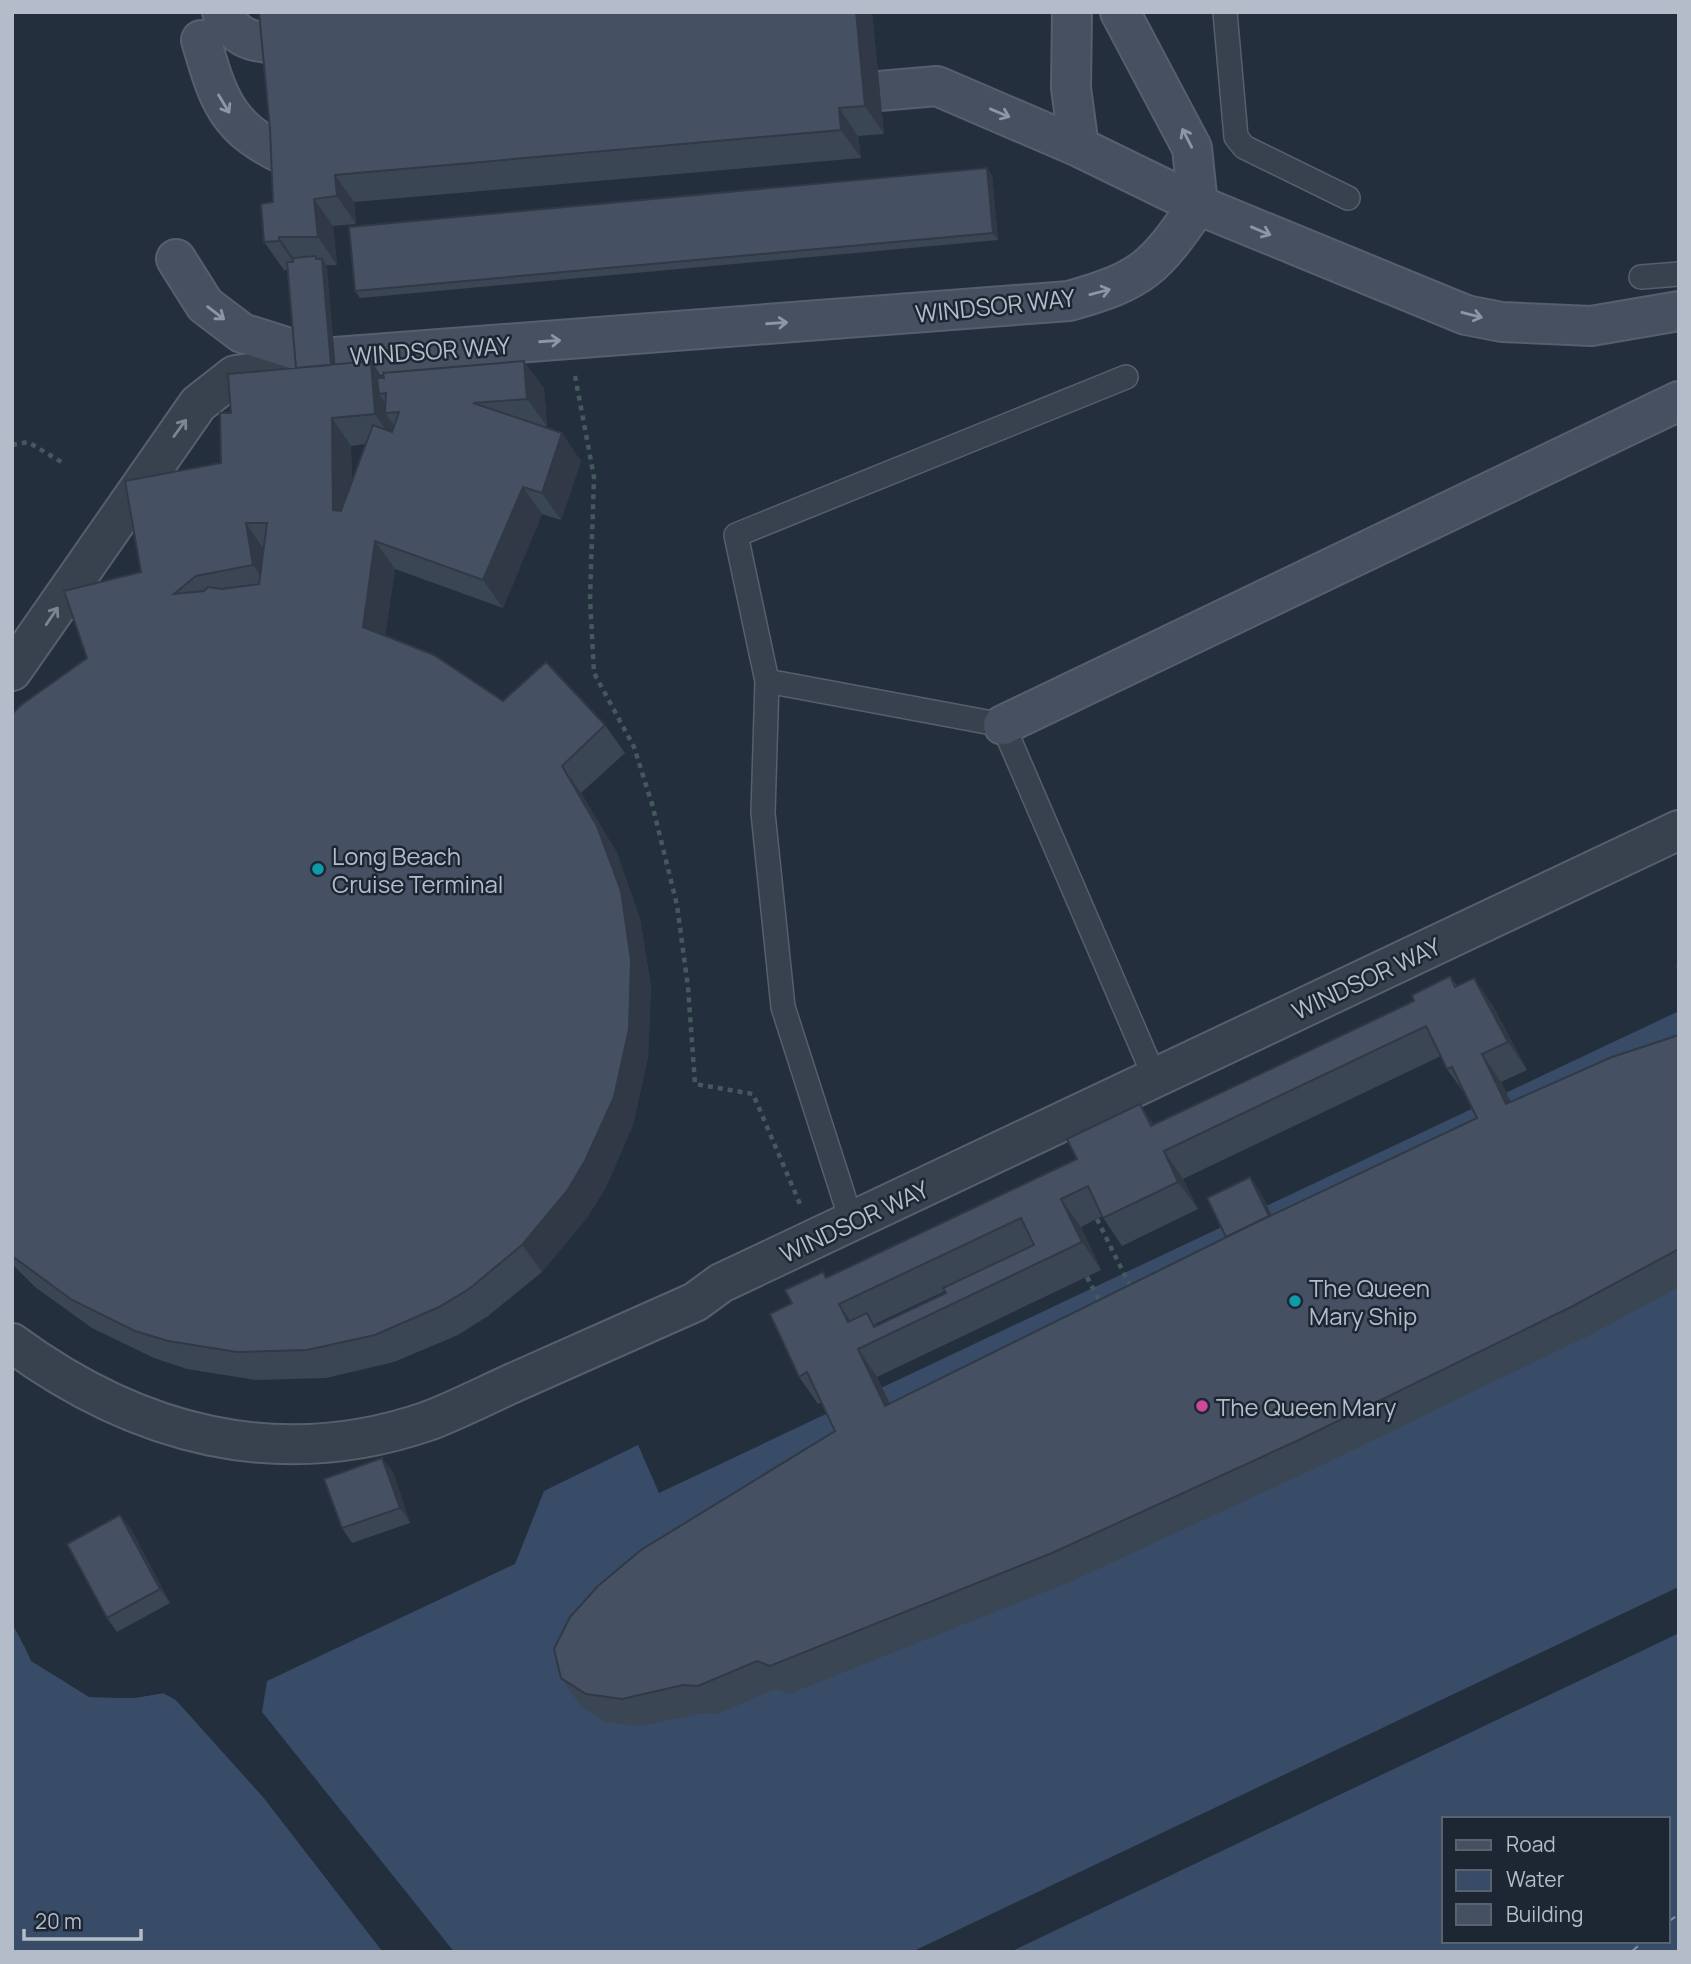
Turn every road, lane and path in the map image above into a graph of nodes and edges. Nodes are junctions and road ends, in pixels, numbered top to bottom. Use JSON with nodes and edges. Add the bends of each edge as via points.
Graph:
{"nodes":[{"id":1,"x":1072,"y":12,"type":"edge"},
{"id":2,"x":1120,"y":12,"type":"edge"},
{"id":3,"x":1224,"y":12,"type":"edge"},
{"id":4,"x":211,"y":26,"type":"edge"},
{"id":5,"x":276,"y":44,"type":"edge"},
{"id":6,"x":878,"y":91,"type":"dead end"},
{"id":7,"x":1079,"y":147,"type":"junction"},
{"id":8,"x":289,"y":157,"type":"edge"},
{"id":9,"x":1348,"y":198,"type":"dead end"},
{"id":10,"x":1198,"y":205,"type":"junction"},
{"id":11,"x":176,"y":259,"type":"dead end"},
{"id":12,"x":1679,"y":274,"type":"edge"},
{"id":13,"x":1641,"y":277,"type":"dead end"},
{"id":14,"x":1679,"y":311,"type":"edge"},
{"id":15,"x":312,"y":359,"type":"junction"},
{"id":16,"x":573,"y":368,"type":"dead end"},
{"id":17,"x":1126,"y":377,"type":"dead end"},
{"id":18,"x":1679,"y":401,"type":"edge"},
{"id":19,"x":12,"y":445,"type":"edge"},
{"id":20,"x":63,"y":463,"type":"dead end"},
{"id":21,"x":12,"y":671,"type":"edge"},
{"id":22,"x":767,"y":681,"type":"junction"},
{"id":23,"x":1003,"y":725,"type":"junction"},
{"id":24,"x":1679,"y":830,"type":"edge"},
{"id":25,"x":1155,"y":1079,"type":"junction"},
{"id":26,"x":1097,"y":1219,"type":"edge"},
{"id":27,"x":852,"y":1223,"type":"junction"},
{"id":28,"x":816,"y":1240,"type":"junction"},
{"id":29,"x":1087,"y":1277,"type":"dead end"},
{"id":30,"x":1132,"y":1290,"type":"edge"},
{"id":31,"x":1103,"y":1308,"type":"edge"},
{"id":32,"x":12,"y":1343,"type":"edge"}],
"edges":[{"from":1,"to":7,"type":"street","via":[[1071,89]]},
{"from":10,"to":2,"type":"street","one_way":true,"via":[[1192,148]]},
{"from":3,"to":9,"type":"lane","via":[[1236,137],[1244,147]]},
{"from":4,"to":5,"type":"street","via":[[229,26],[252,42]]},
{"from":4,"to":8,"type":"street","one_way":true,"via":[[216,90],[236,124],[261,144]]},
{"from":6,"to":7,"type":"street","one_way":true,"via":[[937,86]]},
{"from":7,"to":10,"type":"street"},
{"from":10,"to":14,"type":"street","one_way":true,"via":[[1466,315],[1502,322],[1591,326]]},
{"from":15,"to":10,"type":"street","name":"WINDSOR WAY","one_way":true,"via":[[1069,301],[1115,288],[1143,273]]},
{"from":11,"to":15,"type":"street","one_way":true,"via":[[205,305],[242,333]]},
{"from":12,"to":13,"type":"lane"},
{"from":21,"to":15,"type":"street","name":"WINDSOR WAY","one_way":true,"via":[[198,404],[235,375]]},
{"from":16,"to":28,"type":"path","via":[[594,477],[590,599],[594,673],[634,747],[677,905],[695,1084],[753,1094]]},
{"from":17,"to":22,"type":"lane","via":[[736,535]]},
{"from":18,"to":23,"type":"street"},
{"from":19,"to":20,"type":"path","via":[[28,442]]},
{"from":22,"to":23,"type":"lane"},
{"from":22,"to":27,"type":"lane","via":[[763,813],[783,1007]]},
{"from":23,"to":25,"type":"lane"},
{"from":24,"to":25,"type":"street","name":"WINDSOR WAY"},
{"from":25,"to":27,"type":"street","name":"WINDSOR WAY"},
{"from":26,"to":30,"type":"path"},
{"from":27,"to":28,"type":"street","name":"WINDSOR WAY"},
{"from":28,"to":32,"type":"street","name":"WINDSOR WAY","via":[[721,1283],[695,1302],[428,1421],[319,1443],[222,1438],[155,1422],[103,1401]]},
{"from":29,"to":31,"type":"path"}]}
